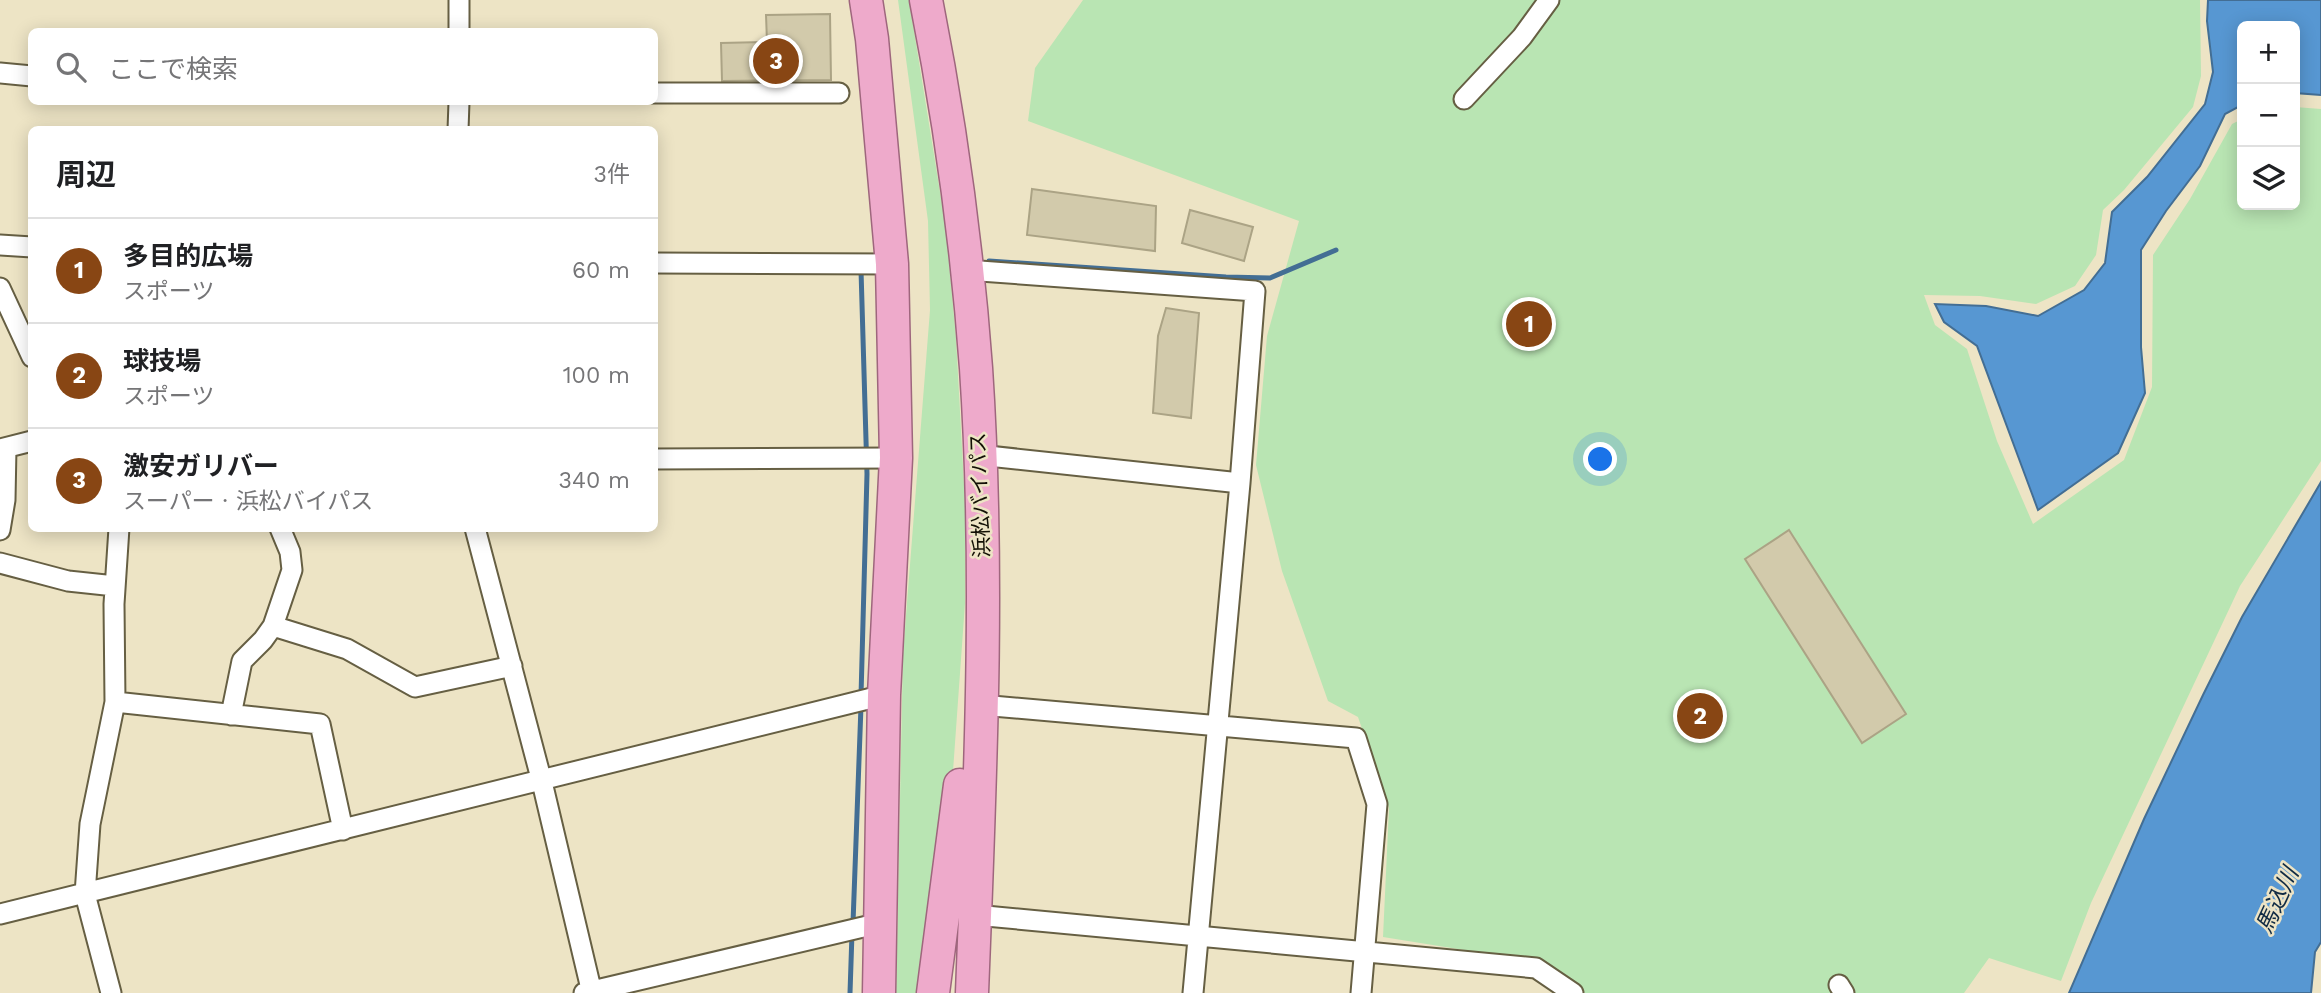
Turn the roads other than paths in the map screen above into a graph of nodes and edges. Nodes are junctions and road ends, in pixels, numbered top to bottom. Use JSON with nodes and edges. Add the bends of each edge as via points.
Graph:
{"nodes":[{"id":1,"x":459,"y":0,"type":"edge"},
{"id":2,"x":866,"y":0,"type":"edge"},
{"id":3,"x":926,"y":0,"type":"edge"},
{"id":4,"x":1549,"y":0,"type":"edge"},
{"id":5,"x":459,"y":28,"type":"edge"},
{"id":6,"x":0,"y":73,"type":"edge"},
{"id":7,"x":28,"y":76,"type":"edge"},
{"id":8,"x":658,"y":93,"type":"edge"},
{"id":9,"x":839,"y":93,"type":"dead end"},
{"id":10,"x":1464,"y":99,"type":"dead end"},
{"id":11,"x":459,"y":105,"type":"edge"},
{"id":12,"x":458,"y":126,"type":"edge"},
{"id":13,"x":0,"y":245,"type":"edge"},
{"id":14,"x":28,"y":247,"type":"edge"},
{"id":15,"x":658,"y":263,"type":"edge"},
{"id":16,"x":892,"y":264,"type":"junction"},
{"id":17,"x":966,"y":270,"type":"junction"},
{"id":18,"x":0,"y":288,"type":"edge"},
{"id":19,"x":28,"y":349,"type":"edge"},
{"id":20,"x":28,"y":442,"type":"edge"},
{"id":21,"x":3,"y":448,"type":"edge"},
{"id":22,"x":979,"y":455,"type":"junction"},
{"id":23,"x":888,"y":458,"type":"junction"},
{"id":24,"x":658,"y":459,"type":"edge"},
{"id":25,"x":1240,"y":483,"type":"junction"},
{"id":26,"x":0,"y":530,"type":"edge"},
{"id":27,"x":118,"y":532,"type":"edge"},
{"id":28,"x":281,"y":532,"type":"edge"},
{"id":29,"x":476,"y":532,"type":"edge"},
{"id":30,"x":0,"y":563,"type":"edge"},
{"id":31,"x":115,"y":586,"type":"junction"},
{"id":32,"x":273,"y":626,"type":"junction"},
{"id":33,"x":983,"y":635,"type":"junction"},
{"id":34,"x":512,"y":666,"type":"junction"},
{"id":35,"x":879,"y":696,"type":"junction"},
{"id":36,"x":115,"y":702,"type":"junction"},
{"id":37,"x":981,"y":705,"type":"junction"},
{"id":38,"x":231,"y":715,"type":"junction"},
{"id":39,"x":1218,"y":724,"type":"junction"},
{"id":40,"x":542,"y":782,"type":"junction"},
{"id":41,"x":344,"y":830,"type":"junction"},
{"id":42,"x":85,"y":894,"type":"junction"},
{"id":43,"x":0,"y":915,"type":"edge"},
{"id":44,"x":975,"y":915,"type":"junction"},
{"id":45,"x":872,"y":925,"type":"junction"},
{"id":46,"x":1198,"y":937,"type":"junction"},
{"id":47,"x":1365,"y":954,"type":"junction"},
{"id":48,"x":589,"y":992,"type":"edge"},
{"id":49,"x":111,"y":993,"type":"edge"},
{"id":50,"x":879,"y":993,"type":"edge"},
{"id":51,"x":933,"y":993,"type":"edge"},
{"id":52,"x":972,"y":993,"type":"edge"},
{"id":53,"x":1194,"y":993,"type":"edge"},
{"id":54,"x":1362,"y":993,"type":"edge"},
{"id":55,"x":1573,"y":993,"type":"edge"}],
"edges":[{"from":1,"to":5,"type":"street"},
{"from":2,"to":16,"type":"highway"},
{"from":3,"to":17,"type":"highway","name":"浜松バイパス","via":[[942,83]]},
{"from":4,"to":10,"type":"street","via":[[1522,37]]},
{"from":6,"to":7,"type":"street"},
{"from":8,"to":9,"type":"street"},
{"from":11,"to":12,"type":"street"},
{"from":13,"to":14,"type":"street"},
{"from":15,"to":16,"type":"street"},
{"from":16,"to":23,"type":"highway"},
{"from":17,"to":22,"type":"highway","name":"浜松バイパス"},
{"from":17,"to":25,"type":"street","via":[[1255,291]]},
{"from":18,"to":19,"type":"street"},
{"from":20,"to":21,"type":"street"},
{"from":21,"to":26,"type":"street","via":[[5,500]]},
{"from":22,"to":25,"type":"street"},
{"from":22,"to":33,"type":"highway","name":"浜松バイパス"},
{"from":23,"to":24,"type":"street"},
{"from":23,"to":35,"type":"highway"},
{"from":25,"to":39,"type":"street"},
{"from":27,"to":31,"type":"street"},
{"from":28,"to":32,"type":"street","via":[[292,570]]},
{"from":29,"to":34,"type":"street"},
{"from":30,"to":31,"type":"street","via":[[68,581]]},
{"from":31,"to":36,"type":"street"},
{"from":32,"to":34,"type":"street","via":[[347,649],[415,687]]},
{"from":32,"to":38,"type":"street","via":[[242,661]]},
{"from":33,"to":37,"type":"highway","name":"浜松バイパス"},
{"from":33,"to":51,"type":"highway"},
{"from":34,"to":40,"type":"street"},
{"from":35,"to":40,"type":"street"},
{"from":35,"to":45,"type":"highway"},
{"from":36,"to":38,"type":"street"},
{"from":36,"to":42,"type":"street","via":[[90,824]]},
{"from":37,"to":39,"type":"street"},
{"from":37,"to":44,"type":"highway","name":"浜松バイパス"},
{"from":38,"to":41,"type":"street","via":[[320,724]]},
{"from":39,"to":46,"type":"street"},
{"from":39,"to":47,"type":"street","via":[[1356,738],[1377,804]]},
{"from":40,"to":41,"type":"street"},
{"from":40,"to":48,"type":"street"},
{"from":41,"to":42,"type":"street"},
{"from":42,"to":43,"type":"street"},
{"from":42,"to":49,"type":"street"},
{"from":44,"to":46,"type":"street"},
{"from":44,"to":52,"type":"highway","name":"浜松バイパス"},
{"from":45,"to":48,"type":"street"},
{"from":45,"to":50,"type":"highway"},
{"from":46,"to":47,"type":"street"},
{"from":46,"to":53,"type":"street"},
{"from":47,"to":54,"type":"street"},
{"from":47,"to":55,"type":"street","via":[[1536,968]]}]}
